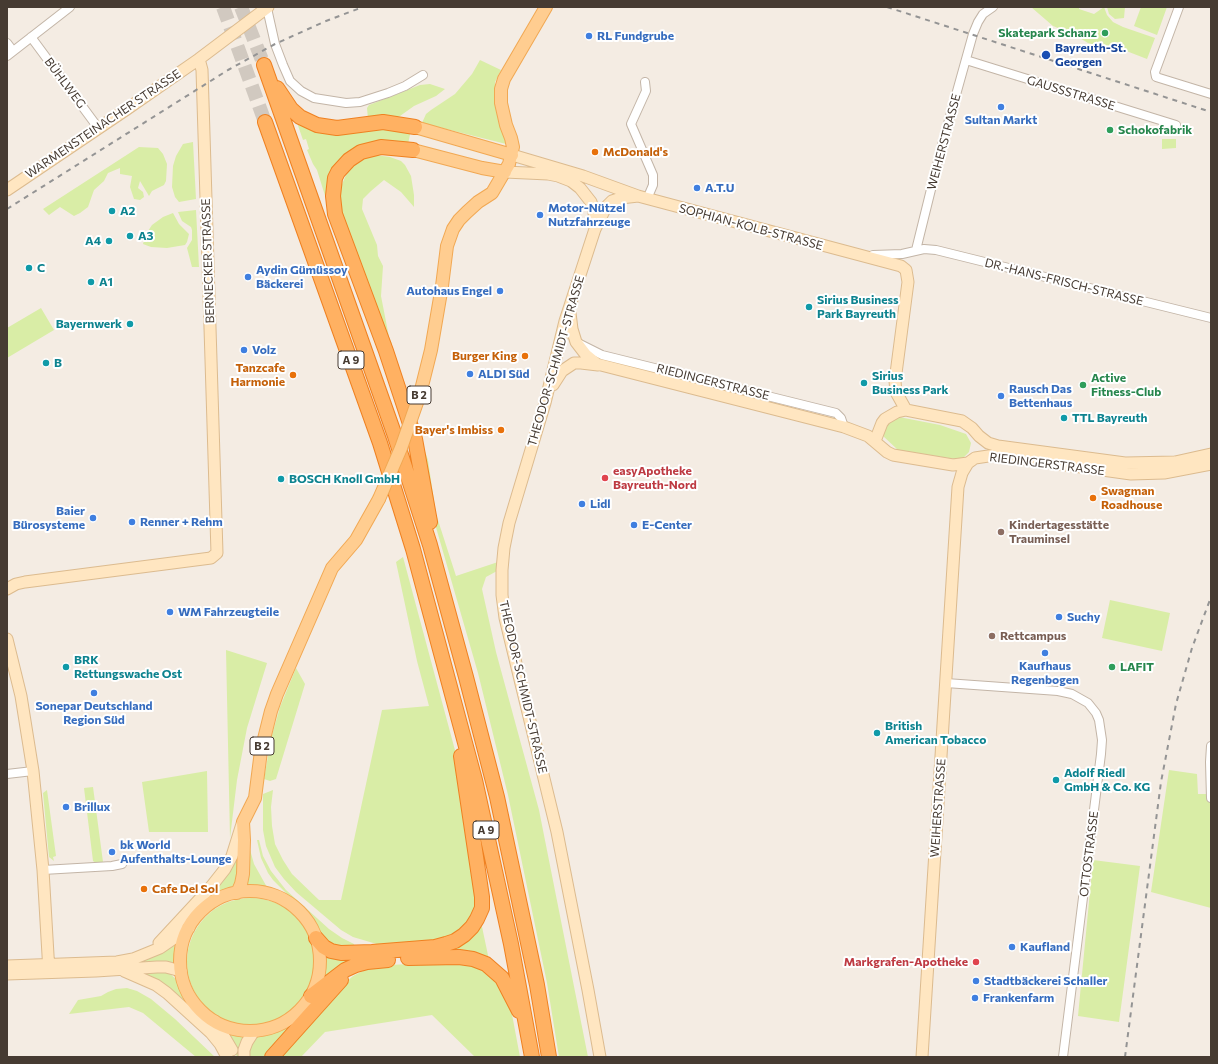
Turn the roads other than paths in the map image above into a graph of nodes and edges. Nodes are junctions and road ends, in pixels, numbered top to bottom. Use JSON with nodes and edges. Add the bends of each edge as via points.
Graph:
{"nodes":[{"id":1,"x":70,"y":7,"type":"edge"},
{"id":2,"x":546,"y":7,"type":"edge"},
{"id":3,"x":993,"y":7,"type":"edge"},
{"id":4,"x":1179,"y":7,"type":"edge"},
{"id":5,"x":268,"y":8,"type":"edge"},
{"id":6,"x":31,"y":37,"type":"junction"},
{"id":7,"x":7,"y":43,"type":"edge"},
{"id":8,"x":10,"y":53,"type":"edge"},
{"id":9,"x":199,"y":58,"type":"junction"},
{"id":10,"x":966,"y":60,"type":"junction"},
{"id":11,"x":423,"y":74,"type":"dead end"},
{"id":12,"x":645,"y":82,"type":"dead end"},
{"id":13,"x":1211,"y":94,"type":"edge"},
{"id":14,"x":265,"y":122,"type":"tunnel mouth"},
{"id":15,"x":1176,"y":126,"type":"dead end"},
{"id":16,"x":415,"y":127,"type":"joint"},
{"id":17,"x":99,"y":128,"type":"junction"},
{"id":18,"x":413,"y":150,"type":"joint"},
{"id":19,"x":512,"y":155,"type":"junction"},
{"id":20,"x":505,"y":172,"type":"junction"},
{"id":21,"x":7,"y":190,"type":"edge"},
{"id":22,"x":642,"y":197,"type":"junction"},
{"id":23,"x":595,"y":228,"type":"junction"},
{"id":24,"x":916,"y":250,"type":"junction"},
{"id":25,"x":856,"y":255,"type":"junction"},
{"id":26,"x":570,"y":306,"type":"junction"},
{"id":27,"x":1211,"y":318,"type":"edge"},
{"id":28,"x":576,"y":342,"type":"junction"},
{"id":29,"x":604,"y":366,"type":"junction"},
{"id":30,"x":545,"y":403,"type":"junction"},
{"id":31,"x":906,"y":410,"type":"junction"},
{"id":32,"x":844,"y":427,"type":"junction"},
{"id":33,"x":978,"y":436,"type":"junction"},
{"id":34,"x":879,"y":444,"type":"junction"},
{"id":35,"x":1211,"y":454,"type":"edge"},
{"id":36,"x":995,"y":456,"type":"junction"},
{"id":37,"x":1080,"y":458,"type":"junction"},
{"id":38,"x":971,"y":460,"type":"junction"},
{"id":39,"x":940,"y":463,"type":"junction"},
{"id":40,"x":1060,"y":464,"type":"junction"},
{"id":41,"x":1211,"y":464,"type":"edge"},
{"id":42,"x":958,"y":487,"type":"junction"},
{"id":43,"x":430,"y":545,"type":"junction"},
{"id":44,"x":7,"y":589,"type":"edge"},
{"id":45,"x":7,"y":639,"type":"edge"},
{"id":46,"x":946,"y":683,"type":"junction"},
{"id":47,"x":458,"y":716,"type":"junction"},
{"id":48,"x":1211,"y":746,"type":"edge"},
{"id":49,"x":33,"y":771,"type":"junction"},
{"id":50,"x":7,"y":774,"type":"edge"},
{"id":51,"x":1211,"y":798,"type":"edge"},
{"id":52,"x":243,"y":822,"type":"junction"},
{"id":53,"x":122,"y":864,"type":"dead end"},
{"id":54,"x":43,"y":870,"type":"junction"},
{"id":55,"x":237,"y":893,"type":"junction"},
{"id":56,"x":189,"y":928,"type":"junction"},
{"id":57,"x":316,"y":938,"type":"junction"},
{"id":58,"x":146,"y":954,"type":"junction"},
{"id":59,"x":356,"y":965,"type":"junction"},
{"id":60,"x":7,"y":966,"type":"edge"},
{"id":61,"x":48,"y":968,"type":"junction"},
{"id":62,"x":122,"y":970,"type":"junction"},
{"id":63,"x":181,"y":971,"type":"junction"},
{"id":64,"x":7,"y":974,"type":"edge"},
{"id":65,"x":310,"y":996,"type":"junction"},
{"id":66,"x":215,"y":1022,"type":"junction"},
{"id":67,"x":527,"y":1028,"type":"junction"},
{"id":68,"x":254,"y":1031,"type":"junction"},
{"id":69,"x":227,"y":1057,"type":"edge"},
{"id":70,"x":234,"y":1057,"type":"edge"},
{"id":71,"x":244,"y":1057,"type":"edge"},
{"id":72,"x":272,"y":1057,"type":"edge"},
{"id":73,"x":532,"y":1057,"type":"edge"},
{"id":74,"x":549,"y":1057,"type":"edge"},
{"id":75,"x":600,"y":1057,"type":"edge"},
{"id":76,"x":922,"y":1057,"type":"edge"},
{"id":77,"x":1063,"y":1057,"type":"edge"}],
"edges":[{"from":1,"to":6,"type":"street"},
{"from":2,"to":19,"type":"main road","number":"B 2","via":[[504,79],[501,96],[513,148]]},
{"from":3,"to":10,"type":"street","name":"WEIHERSTRASSE","via":[[983,14],[978,22]]},
{"from":4,"to":13,"type":"street","via":[[1154,72],[1156,77]]},
{"from":5,"to":9,"type":"street"},
{"from":5,"to":11,"type":"street","via":[[275,44],[290,81],[314,98],[346,103],[360,102],[405,86]]},
{"from":6,"to":8,"type":"street"},
{"from":6,"to":17,"type":"street","name":"BÜHLWEG"},
{"from":7,"to":8,"type":"street"},
{"from":9,"to":17,"type":"street","name":"WARMENSTEINACHER STRASSE"},
{"from":9,"to":44,"type":"street","name":"BERNECKER STRASSE","via":[[202,70],[218,550],[216,556],[25,582]]},
{"from":10,"to":15,"type":"street","name":"GAUSSSTRASSE"},
{"from":10,"to":24,"type":"street","name":"WEIHERSTRASSE"},
{"from":12,"to":22,"type":"street","via":[[646,91],[631,124],[653,175],[653,185]]},
{"from":14,"to":47,"type":"highway","number":"A 9","via":[[392,477]]},
{"from":16,"to":19,"type":"main road"},
{"from":16,"to":43,"type":"highway","number":"A 9","via":[[383,122],[332,128],[307,121],[291,109],[264,65],[395,436]]},
{"from":17,"to":21,"type":"street","name":"WARMENSTEINACHER STRASSE"},
{"from":18,"to":20,"type":"main road"},
{"from":18,"to":43,"type":"highway","via":[[381,147],[361,152],[338,172],[333,196],[335,214],[386,351],[415,439],[430,519]]},
{"from":19,"to":20,"type":"main road","number":"B 2"},
{"from":19,"to":22,"type":"street","name":"SOPHIAN-KOLB-STRASSE"},
{"from":20,"to":23,"type":"street","via":[[548,174],[571,181],[591,202]]},
{"from":20,"to":52,"type":"main road","number":"B 2","bridge":true,"via":[[492,193],[467,212],[453,229],[447,246],[431,350],[402,448],[379,499],[356,540],[332,568],[277,694],[261,750],[255,798]]},
{"from":22,"to":23,"type":"street","via":[[612,201]]},
{"from":22,"to":25,"type":"street","name":"SOPHIAN-KOLB-STRASSE"},
{"from":23,"to":26,"type":"street","name":"THEODOR-SCHMIDT-STRASSE"},
{"from":24,"to":25,"type":"street","via":[[882,256]]},
{"from":24,"to":27,"type":"street","name":"DR.-HANS-FRISCH-STRASSE","via":[[943,252]]},
{"from":25,"to":31,"type":"street","via":[[901,266],[906,270],[908,282],[895,381],[896,392]]},
{"from":26,"to":28,"type":"street","name":"RIEDINGERSTRASSE","via":[[570,320]]},
{"from":26,"to":30,"type":"street","name":"THEODOR-SCHMIDT-STRASSE"},
{"from":28,"to":29,"type":"street","name":"RIEDINGERSTRASSE","via":[[586,355]]},
{"from":28,"to":32,"type":"street","name":"RIEDINGERSTRASSE","via":[[602,355],[836,413]]},
{"from":29,"to":30,"type":"street","via":[[581,363],[567,367],[557,377]]},
{"from":29,"to":32,"type":"street","name":"RIEDINGERSTRASSE"},
{"from":30,"to":75,"type":"street","name":"THEODOR-SCHMIDT-STRASSE","via":[[509,523],[504,548],[502,595],[557,832]]},
{"from":31,"to":33,"type":"street","name":"RIEDINGERSTRASSE","via":[[962,421]]},
{"from":31,"to":34,"type":"street","via":[[885,419]]},
{"from":32,"to":34,"type":"street","name":"RIEDINGERSTRASSE","via":[[862,433]]},
{"from":33,"to":37,"type":"street","name":"RIEDINGERSTRASSE","via":[[998,446]]},
{"from":33,"to":38,"type":"street","via":[[980,445]]},
{"from":34,"to":39,"type":"street","name":"RIEDINGERSTRASSE","via":[[894,455]]},
{"from":35,"to":37,"type":"street","name":"RIEDINGERSTRASSE","via":[[1175,462],[1145,464]]},
{"from":36,"to":38,"type":"street","name":"RIEDINGERSTRASSE"},
{"from":36,"to":40,"type":"street","name":"RIEDINGERSTRASSE"},
{"from":36,"to":42,"type":"street","via":[[973,466]]},
{"from":37,"to":40,"type":"street"},
{"from":38,"to":39,"type":"street","name":"RIEDINGERSTRASSE","via":[[953,465]]},
{"from":38,"to":42,"type":"street","via":[[962,473]]},
{"from":39,"to":42,"type":"street","via":[[952,472]]},
{"from":40,"to":41,"type":"street","name":"RIEDINGERSTRASSE","via":[[1130,474],[1164,473]]},
{"from":42,"to":46,"type":"street","name":"WEIHERSTRASSE"},
{"from":43,"to":74,"type":"highway","number":"A 9","via":[[497,797],[537,985]]},
{"from":45,"to":49,"type":"street","via":[[21,696]]},
{"from":46,"to":76,"type":"street","name":"WEIHERSTRASSE"},
{"from":46,"to":77,"type":"street","name":"OTTOSTRASSE","via":[[1072,694],[1088,703],[1099,720],[1101,754]]},
{"from":47,"to":57,"type":"highway","via":[[461,763],[482,897],[482,908],[474,923],[455,941],[435,947],[341,952],[331,951]]},
{"from":47,"to":67,"type":"highway","number":"A 9","via":[[499,888]]},
{"from":48,"to":51,"type":"street"},
{"from":49,"to":50,"type":"street"},
{"from":49,"to":54,"type":"street"},
{"from":52,"to":55,"type":"main road","via":[[243,874]]},
{"from":52,"to":58,"type":"street","via":[[225,869],[188,912]]},
{"from":53,"to":54,"type":"street"},
{"from":54,"to":61,"type":"street"},
{"from":55,"to":56,"type":"main road","via":[[214,902],[200,913]]},
{"from":55,"to":57,"type":"main road","via":[[266,893],[289,903],[305,919]]},
{"from":56,"to":58,"type":"street","via":[[160,948]]},
{"from":56,"to":63,"type":"main road","via":[[181,949]]},
{"from":57,"to":65,"type":"main road","via":[[320,969]]},
{"from":58,"to":61,"type":"street","via":[[117,962]]},
{"from":59,"to":65,"type":"highway"},
{"from":59,"to":67,"type":"highway","via":[[379,960],[424,957],[473,959],[486,964],[502,978]]},
{"from":59,"to":72,"type":"highway"},
{"from":60,"to":61,"type":"street"},
{"from":61,"to":62,"type":"street"},
{"from":61,"to":64,"type":"street"},
{"from":62,"to":63,"type":"street","via":[[166,967]]},
{"from":62,"to":69,"type":"street","via":[[156,985],[167,993],[211,1033]]},
{"from":63,"to":66,"type":"main road","via":[[192,1000]]},
{"from":65,"to":68,"type":"main road","via":[[300,1010],[287,1021]]},
{"from":66,"to":68,"type":"main road","via":[[234,1029]]},
{"from":66,"to":70,"type":"street"},
{"from":67,"to":73,"type":"highway","number":"A 9"},
{"from":68,"to":71,"type":"street","via":[[247,1042]]}]}
